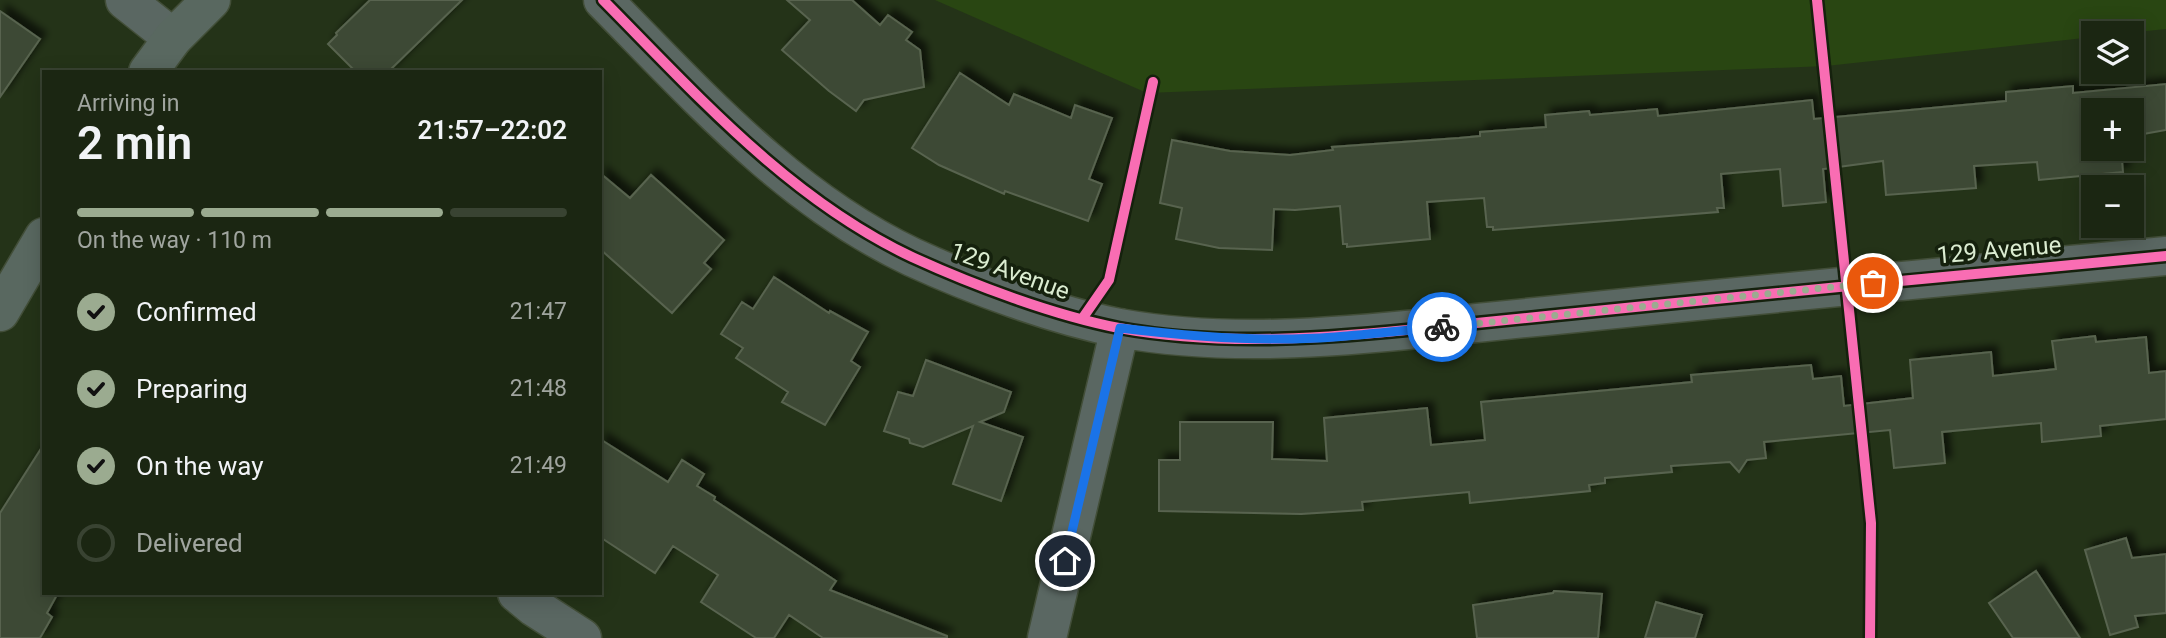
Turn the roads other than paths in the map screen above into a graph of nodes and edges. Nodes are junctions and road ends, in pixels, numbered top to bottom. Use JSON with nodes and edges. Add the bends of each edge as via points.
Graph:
{"nodes":[{"id":1,"x":125,"y":0,"type":"edge"},
{"id":2,"x":211,"y":0,"type":"edge"},
{"id":3,"x":603,"y":0,"type":"edge"},
{"id":4,"x":173,"y":38,"type":"junction"},
{"id":5,"x":149,"y":70,"type":"edge"},
{"id":6,"x":42,"y":240,"type":"edge"},
{"id":7,"x":2166,"y":256,"type":"edge"},
{"id":8,"x":0,"y":312,"type":"edge"},
{"id":9,"x":1120,"y":328,"type":"junction"},
{"id":10,"x":519,"y":595,"type":"edge"},
{"id":11,"x":582,"y":638,"type":"edge"},
{"id":12,"x":1047,"y":638,"type":"edge"}],
"edges":[{"from":1,"to":4,"type":"street"},
{"from":2,"to":4,"type":"street"},
{"from":3,"to":9,"type":"street","name":"129 Avenue","via":[[740,138],[850,222],[910,256],[987,288]]},
{"from":4,"to":5,"type":"street"},
{"from":6,"to":8,"type":"street"},
{"from":7,"to":9,"type":"street","name":"129 Avenue","via":[[1366,334],[1273,340]]},
{"from":9,"to":12,"type":"street"},
{"from":10,"to":11,"type":"street"}]}
